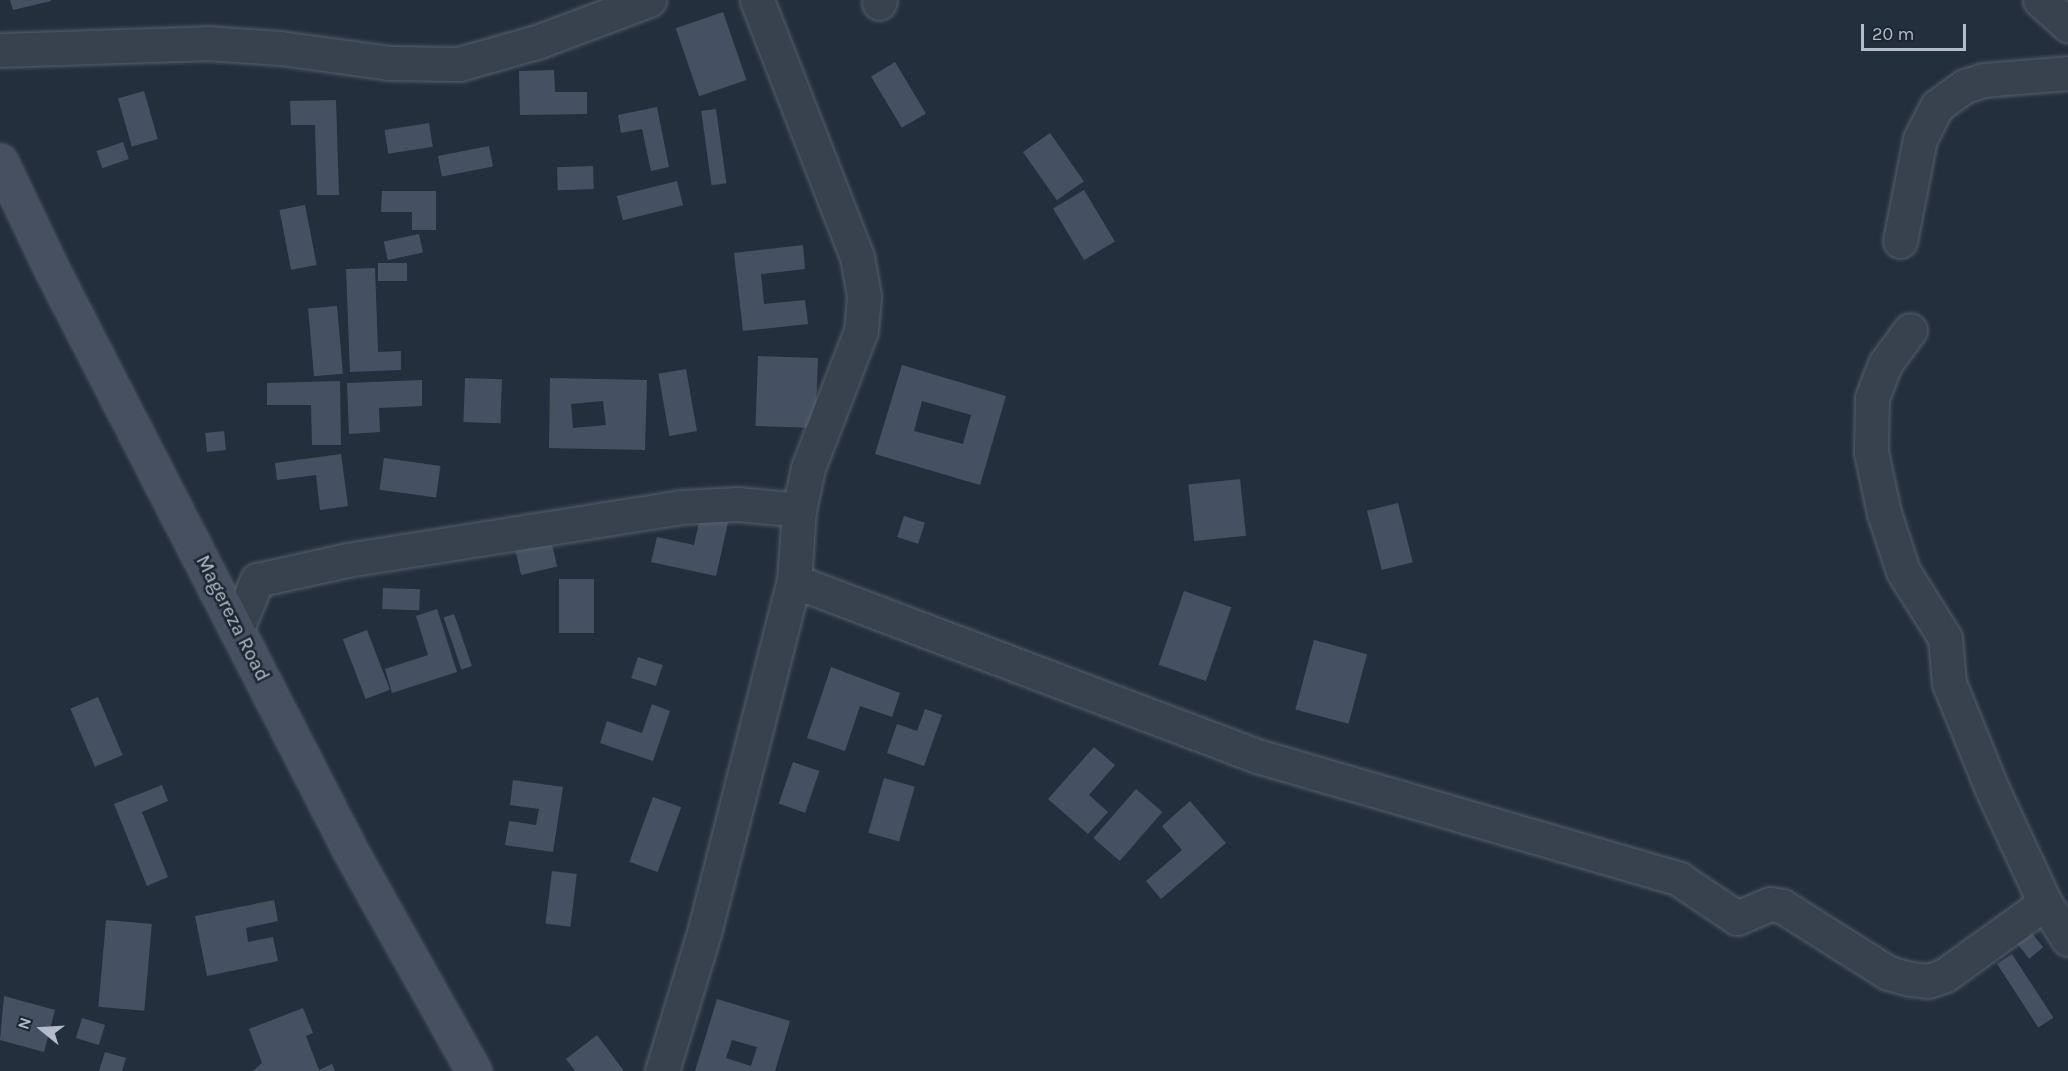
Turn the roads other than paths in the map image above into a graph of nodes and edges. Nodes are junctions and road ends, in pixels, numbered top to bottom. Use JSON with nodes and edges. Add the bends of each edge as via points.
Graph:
{"nodes":[{"id":1,"x":649,"y":0,"type":"edge"},
{"id":2,"x":757,"y":0,"type":"edge"},
{"id":3,"x":2040,"y":0,"type":"edge"},
{"id":4,"x":2068,"y":26,"type":"edge"},
{"id":5,"x":0,"y":50,"type":"edge"},
{"id":6,"x":2068,"y":73,"type":"edge"},
{"id":7,"x":0,"y":161,"type":"edge"},
{"id":8,"x":1900,"y":241,"type":"dead end"},
{"id":9,"x":1910,"y":330,"type":"dead end"},
{"id":10,"x":799,"y":510,"type":"junction"},
{"id":11,"x":794,"y":581,"type":"junction"},
{"id":12,"x":238,"y":626,"type":"junction"},
{"id":13,"x":2044,"y":903,"type":"junction"},
{"id":14,"x":2068,"y":939,"type":"edge"},
{"id":15,"x":474,"y":1071,"type":"edge"},
{"id":16,"x":662,"y":1071,"type":"edge"}],
"edges":[{"from":1,"to":5,"type":"street","via":[[537,42],[459,64],[389,63],[207,43]]},
{"from":2,"to":10,"type":"street","via":[[851,240],[864,296],[861,331],[808,468]]},
{"from":3,"to":4,"type":"street"},
{"from":6,"to":8,"type":"street","via":[[1983,80],[1965,86],[1936,106],[1920,140]]},
{"from":7,"to":12,"type":"street","name":"Magereza Road","via":[[52,272]]},
{"from":9,"to":13,"type":"street","via":[[1885,364],[1872,398],[1871,452],[1884,513],[1903,571],[1941,629],[1948,647],[1949,683]]},
{"from":10,"to":11,"type":"street"},
{"from":10,"to":12,"type":"street","via":[[738,504],[681,507],[347,560],[257,580]]},
{"from":11,"to":13,"type":"street","via":[[1257,756],[1679,879],[1737,918],[1770,904],[1782,906],[1888,973],[1910,979],[1928,981],[1945,975]]},
{"from":11,"to":16,"type":"street","via":[[704,933]]},
{"from":12,"to":15,"type":"street","name":"Magereza Road","via":[[352,854]]},
{"from":13,"to":14,"type":"street"}]}
